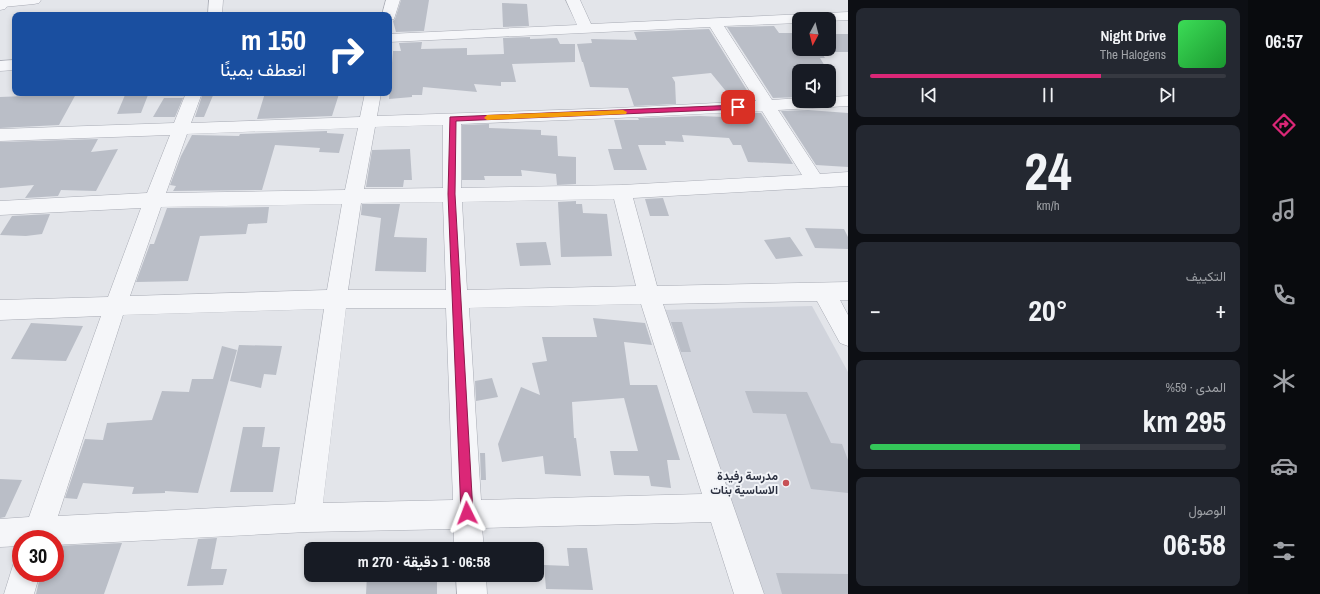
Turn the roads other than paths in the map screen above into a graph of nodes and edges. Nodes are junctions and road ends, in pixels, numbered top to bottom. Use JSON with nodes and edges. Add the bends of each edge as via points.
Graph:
{"nodes":[{"id":1,"x":34,"y":0,"type":"edge"},
{"id":2,"x":216,"y":0,"type":"edge"},
{"id":3,"x":393,"y":0,"type":"edge"},
{"id":4,"x":573,"y":0,"type":"edge"},
{"id":5,"x":3,"y":3,"type":"edge"},
{"id":6,"x":214,"y":12,"type":"edge"},
{"id":7,"x":390,"y":12,"type":"edge"},
{"id":8,"x":848,"y":16,"type":"edge"},
{"id":9,"x":714,"y":22,"type":"junction"},
{"id":10,"x":586,"y":28,"type":"junction"},
{"id":11,"x":392,"y":38,"type":"edge"},
{"id":12,"x":12,"y":65,"type":"edge"},
{"id":13,"x":0,"y":66,"type":"edge"},
{"id":14,"x":193,"y":96,"type":"edge"},
{"id":15,"x":372,"y":96,"type":"edge"},
{"id":16,"x":848,"y":101,"type":"edge"},
{"id":17,"x":768,"y":106,"type":"junction"},
{"id":18,"x":452,"y":119,"type":"junction"},
{"id":19,"x":368,"y":121,"type":"junction"},
{"id":20,"x":181,"y":128,"type":"junction"},
{"id":21,"x":0,"y":135,"type":"edge"},
{"id":22,"x":848,"y":179,"type":"edge"},
{"id":23,"x":815,"y":181,"type":"junction"},
{"id":24,"x":622,"y":192,"type":"junction"},
{"id":25,"x":452,"y":194,"type":"junction"},
{"id":26,"x":353,"y":196,"type":"junction"},
{"id":27,"x":153,"y":200,"type":"junction"},
{"id":28,"x":0,"y":208,"type":"edge"},
{"id":29,"x":848,"y":290,"type":"edge"},
{"id":30,"x":823,"y":291,"type":"junction"},
{"id":31,"x":649,"y":295,"type":"junction"},
{"id":32,"x":336,"y":299,"type":"junction"},
{"id":33,"x":458,"y":299,"type":"junction"},
{"id":34,"x":115,"y":306,"type":"junction"},
{"id":35,"x":0,"y":310,"type":"edge"},
{"id":36,"x":848,"y":336,"type":"edge"},
{"id":37,"x":720,"y":508,"type":"junction"},
{"id":38,"x":467,"y":513,"type":"junction"},
{"id":39,"x":307,"y":518,"type":"junction"},
{"id":40,"x":40,"y":530,"type":"edge"},
{"id":41,"x":64,"y":533,"type":"edge"},
{"id":42,"x":0,"y":534,"type":"edge"},
{"id":43,"x":12,"y":534,"type":"edge"},
{"id":44,"x":469,"y":542,"type":"edge"},
{"id":45,"x":22,"y":582,"type":"edge"},
{"id":46,"x":471,"y":582,"type":"edge"},
{"id":47,"x":19,"y":594,"type":"edge"},
{"id":48,"x":472,"y":594,"type":"edge"},
{"id":49,"x":749,"y":594,"type":"edge"}],
"edges":[{"from":1,"to":5,"type":"street"},
{"from":2,"to":6,"type":"street"},
{"from":3,"to":7,"type":"street"},
{"from":4,"to":10,"type":"street"},
{"from":8,"to":9,"type":"street"},
{"from":9,"to":10,"type":"street"},
{"from":9,"to":17,"type":"street"},
{"from":10,"to":11,"type":"street"},
{"from":12,"to":13,"type":"street"},
{"from":14,"to":20,"type":"street"},
{"from":15,"to":19,"type":"street"},
{"from":16,"to":17,"type":"street"},
{"from":17,"to":18,"type":"street"},
{"from":17,"to":23,"type":"street"},
{"from":18,"to":19,"type":"street"},
{"from":18,"to":25,"type":"street"},
{"from":19,"to":20,"type":"street"},
{"from":19,"to":26,"type":"street"},
{"from":20,"to":21,"type":"street"},
{"from":20,"to":27,"type":"street"},
{"from":22,"to":23,"type":"street"},
{"from":23,"to":24,"type":"street"},
{"from":24,"to":25,"type":"street"},
{"from":24,"to":31,"type":"street"},
{"from":25,"to":26,"type":"street"},
{"from":25,"to":33,"type":"street"},
{"from":26,"to":27,"type":"street"},
{"from":26,"to":32,"type":"street"},
{"from":27,"to":28,"type":"street"},
{"from":27,"to":34,"type":"street"},
{"from":29,"to":30,"type":"street"},
{"from":30,"to":31,"type":"street"},
{"from":30,"to":36,"type":"street"},
{"from":31,"to":33,"type":"street"},
{"from":31,"to":37,"type":"street"},
{"from":32,"to":33,"type":"street"},
{"from":32,"to":34,"type":"street"},
{"from":32,"to":39,"type":"street"},
{"from":33,"to":38,"type":"street"},
{"from":34,"to":35,"type":"street"},
{"from":34,"to":40,"type":"street"},
{"from":37,"to":38,"type":"street"},
{"from":37,"to":49,"type":"street"},
{"from":38,"to":39,"type":"street"},
{"from":38,"to":44,"type":"street"},
{"from":39,"to":41,"type":"street"},
{"from":42,"to":43,"type":"street"},
{"from":45,"to":47,"type":"street"},
{"from":46,"to":48,"type":"street"}]}
